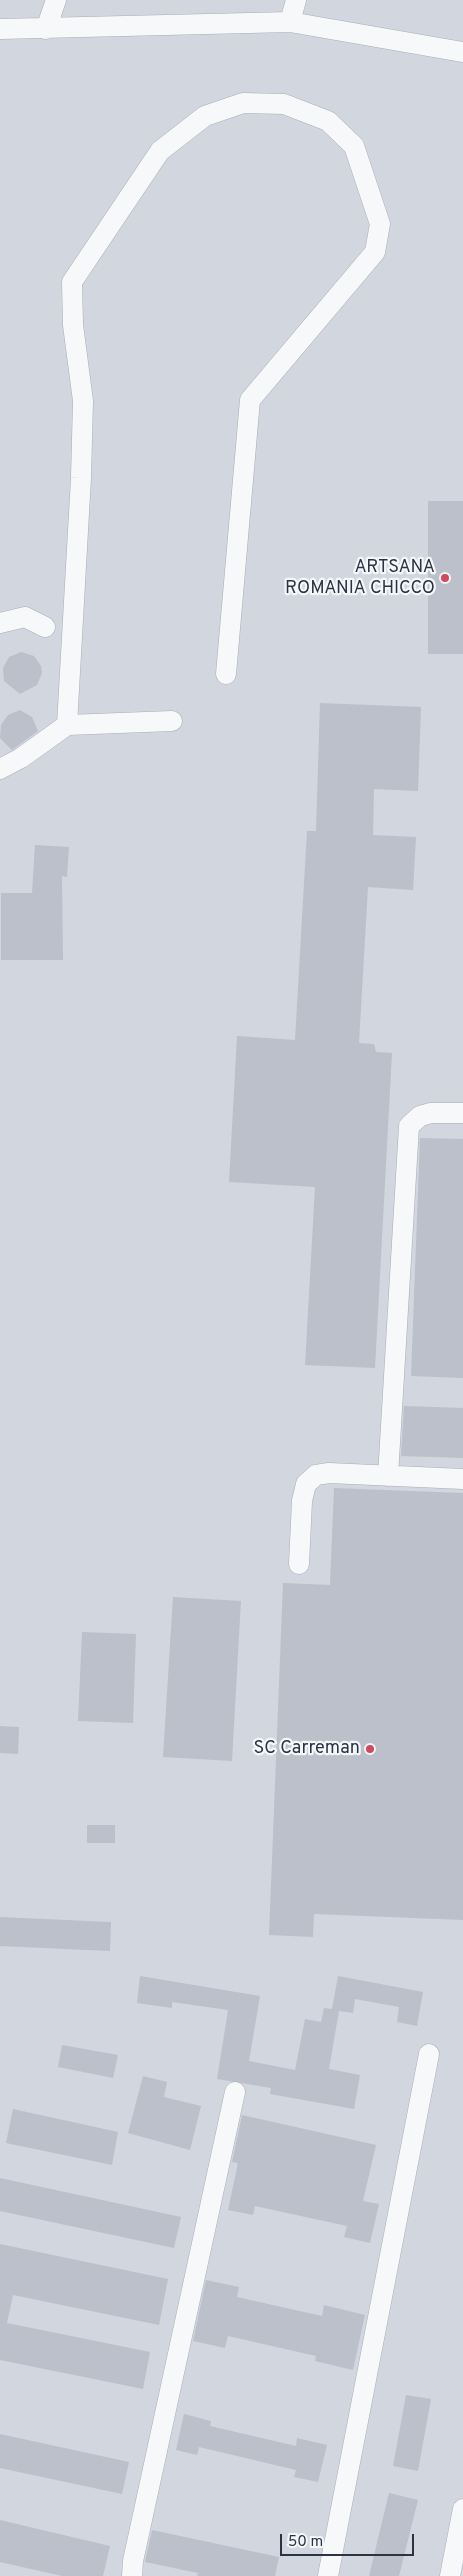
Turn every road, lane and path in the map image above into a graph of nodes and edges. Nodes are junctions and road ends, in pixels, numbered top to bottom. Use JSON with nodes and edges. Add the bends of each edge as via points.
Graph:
{"nodes":[{"id":1,"x":56,"y":0,"type":"edge"},
{"id":2,"x":296,"y":0,"type":"edge"},
{"id":3,"x":290,"y":22,"type":"junction"},
{"id":4,"x":0,"y":29,"type":"edge"},
{"id":5,"x":46,"y":29,"type":"junction"},
{"id":6,"x":462,"y":52,"type":"dead end"},
{"id":7,"x":0,"y":623,"type":"edge"},
{"id":8,"x":45,"y":627,"type":"dead end"},
{"id":9,"x":226,"y":674,"type":"dead end"},
{"id":10,"x":172,"y":720,"type":"dead end"},
{"id":11,"x":67,"y":725,"type":"junction"},
{"id":12,"x":0,"y":769,"type":"edge"},
{"id":13,"x":463,"y":1113,"type":"edge"},
{"id":14,"x":388,"y":1476,"type":"junction"},
{"id":15,"x":463,"y":1479,"type":"edge"},
{"id":16,"x":299,"y":1564,"type":"dead end"},
{"id":17,"x":429,"y":2054,"type":"dead end"},
{"id":18,"x":235,"y":2092,"type":"dead end"},
{"id":19,"x":463,"y":2509,"type":"edge"},
{"id":20,"x":132,"y":2576,"type":"edge"},
{"id":21,"x":328,"y":2576,"type":"edge"},
{"id":22,"x":450,"y":2576,"type":"edge"}],
"edges":[{"from":1,"to":5,"type":"lane"},
{"from":2,"to":3,"type":"lane"},
{"from":3,"to":5,"type":"lane"},
{"from":3,"to":6,"type":"lane"},
{"from":4,"to":5,"type":"lane"},
{"from":7,"to":8,"type":"lane","via":[[24,617]]},
{"from":9,"to":11,"type":"lane","via":[[250,400],[375,252],[380,224],[354,146],[328,121],[284,104],[243,103],[205,116],[160,151],[72,282],[73,325],[83,401]]},
{"from":10,"to":11,"type":"lane"},
{"from":11,"to":12,"type":"lane"},
{"from":13,"to":14,"type":"lane","via":[[431,1113],[420,1116],[409,1126]]},
{"from":14,"to":15,"type":"lane"},
{"from":14,"to":16,"type":"lane","via":[[329,1473],[316,1476],[306,1484],[302,1501]]},
{"from":17,"to":21,"type":"lane"},
{"from":18,"to":20,"type":"lane"},
{"from":19,"to":22,"type":"lane"}]}
